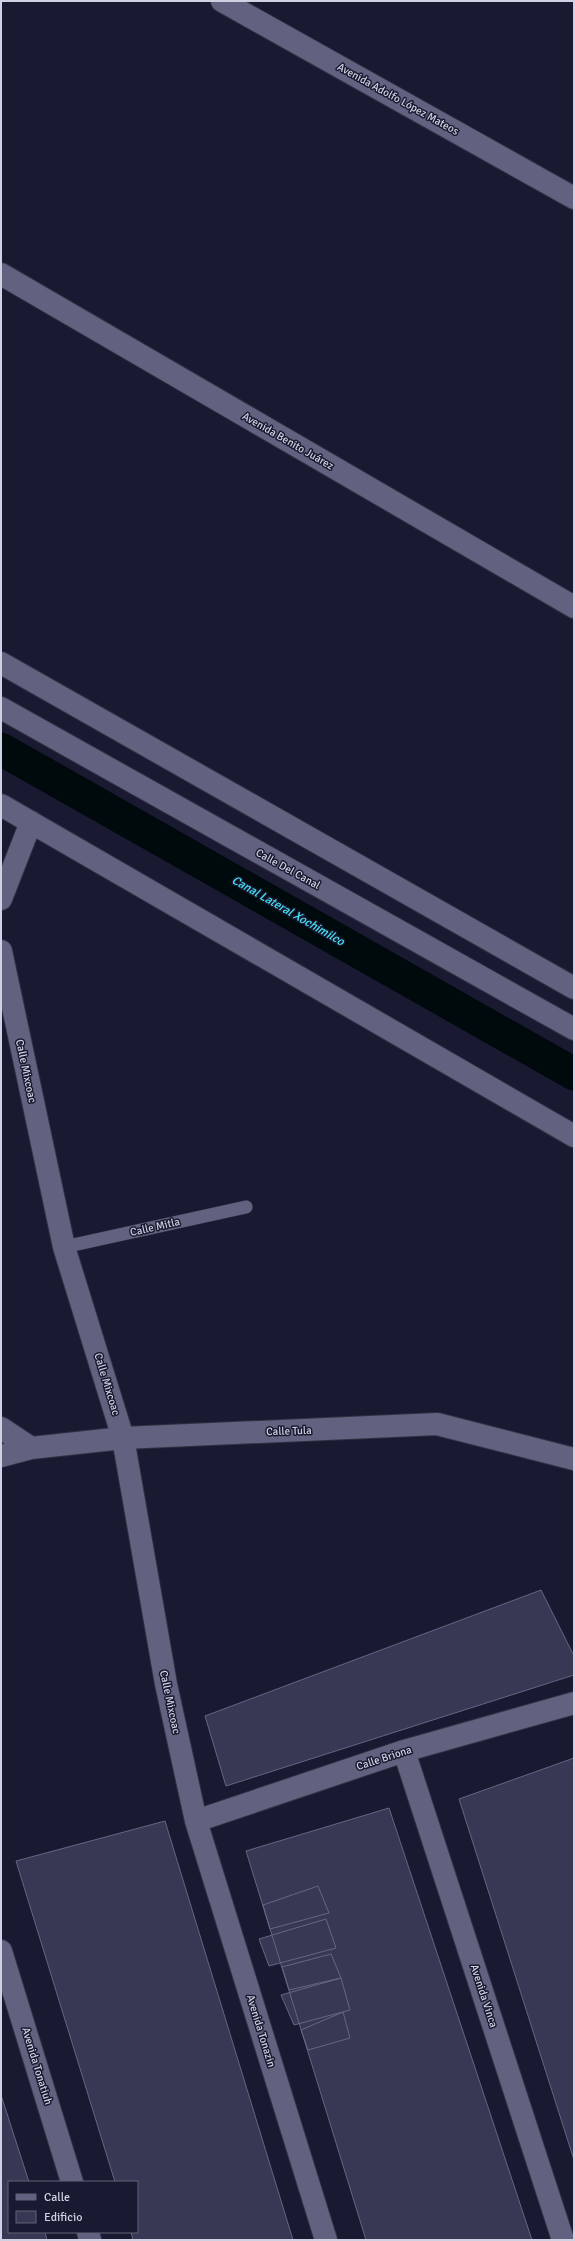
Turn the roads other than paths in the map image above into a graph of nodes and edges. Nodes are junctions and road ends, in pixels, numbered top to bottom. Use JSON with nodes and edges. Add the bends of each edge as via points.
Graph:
{"nodes":[{"id":1,"x":222,"y":1,"type":"edge"},
{"id":2,"x":574,"y":198,"type":"edge"},
{"id":3,"x":1,"y":274,"type":"edge"},
{"id":4,"x":574,"y":607,"type":"edge"},
{"id":5,"x":1,"y":663,"type":"edge"},
{"id":6,"x":1,"y":708,"type":"edge"},
{"id":7,"x":1,"y":805,"type":"edge"},
{"id":8,"x":32,"y":822,"type":"junction"},
{"id":9,"x":1,"y":899,"type":"edge"},
{"id":10,"x":1,"y":951,"type":"edge"},
{"id":11,"x":574,"y":988,"type":"edge"},
{"id":12,"x":574,"y":1029,"type":"edge"},
{"id":13,"x":574,"y":1136,"type":"edge"},
{"id":14,"x":246,"y":1207,"type":"dead end"},
{"id":15,"x":64,"y":1247,"type":"junction"},
{"id":16,"x":1,"y":1428,"type":"edge"},
{"id":17,"x":123,"y":1438,"type":"junction"},
{"id":18,"x":31,"y":1448,"type":"junction"},
{"id":19,"x":1,"y":1456,"type":"edge"},
{"id":20,"x":574,"y":1463,"type":"edge"},
{"id":21,"x":574,"y":1703,"type":"edge"},
{"id":22,"x":404,"y":1751,"type":"junction"},
{"id":23,"x":196,"y":1821,"type":"junction"},
{"id":24,"x":1,"y":1951,"type":"edge"},
{"id":25,"x":72,"y":2181,"type":"edge"},
{"id":26,"x":326,"y":2240,"type":"edge"},
{"id":27,"x":563,"y":2240,"type":"edge"}],
"edges":[{"from":1,"to":2,"type":"street","name":"Avenida Adolfo López Mateos"},
{"from":3,"to":4,"type":"street","name":"Avenida Benito Juárez"},
{"from":5,"to":11,"type":"street"},
{"from":6,"to":12,"type":"street","name":"Calle Del Canal"},
{"from":7,"to":8,"type":"street"},
{"from":8,"to":9,"type":"street"},
{"from":8,"to":13,"type":"street"},
{"from":10,"to":15,"type":"street","name":"Calle Mixcoac"},
{"from":14,"to":15,"type":"lane","name":"Calle Mitla"},
{"from":15,"to":17,"type":"street","name":"Calle Mixcoac"},
{"from":16,"to":18,"type":"street"},
{"from":17,"to":18,"type":"street","name":"Calle Tula"},
{"from":17,"to":20,"type":"street","name":"Calle Tula","via":[[437,1424]]},
{"from":17,"to":23,"type":"street","name":"Calle Mixcoac","via":[[166,1684]]},
{"from":18,"to":19,"type":"street","name":"Calle Tula"},
{"from":21,"to":22,"type":"street","name":"Calle Briona"},
{"from":22,"to":23,"type":"street","name":"Calle Briona"},
{"from":22,"to":27,"type":"street","name":"Avenida Vinca"},
{"from":23,"to":26,"type":"street","name":"Avenida Tonazin"},
{"from":24,"to":25,"type":"street","name":"Avenida Tonatiuh"}]}
